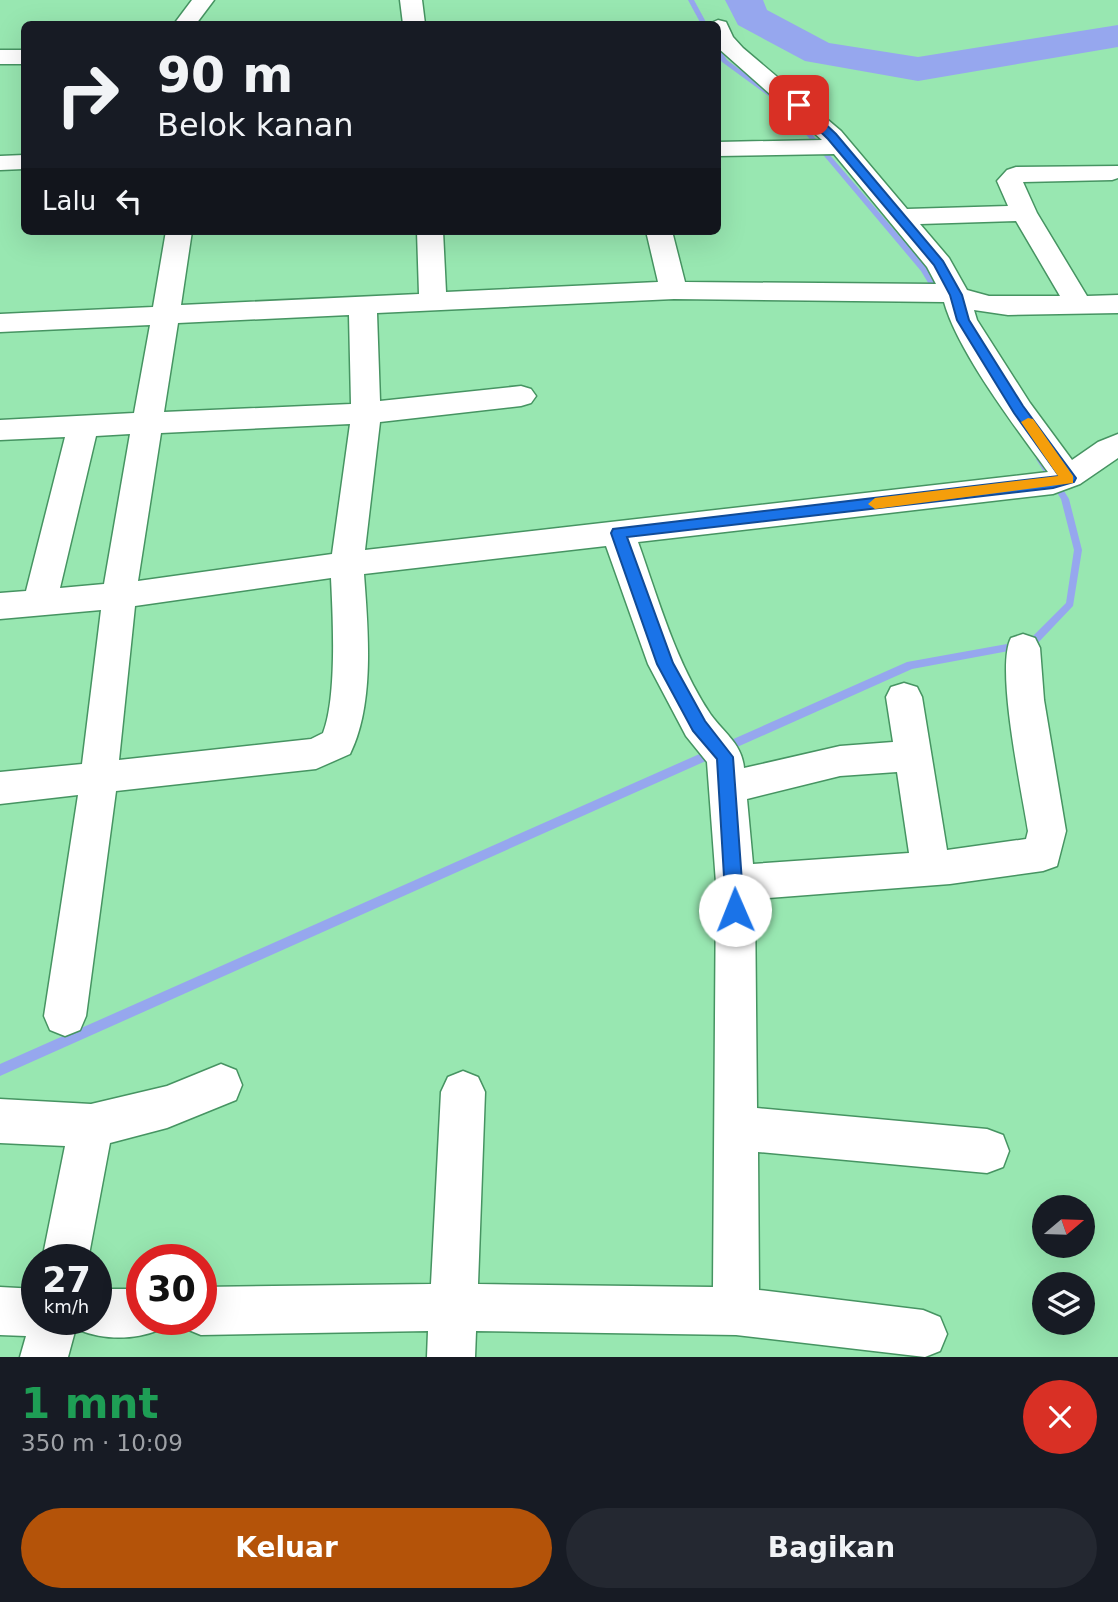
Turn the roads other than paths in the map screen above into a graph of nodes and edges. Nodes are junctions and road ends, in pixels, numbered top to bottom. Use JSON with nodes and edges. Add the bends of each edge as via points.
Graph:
{"nodes":[{"id":1,"x":203,"y":0,"type":"edge"},
{"id":2,"x":411,"y":0,"type":"edge"},
{"id":3,"x":187,"y":21,"type":"edge"},
{"id":4,"x":414,"y":21,"type":"edge"},
{"id":5,"x":725,"y":53,"type":"edge"},
{"id":6,"x":0,"y":57,"type":"edge"},
{"id":7,"x":21,"y":57,"type":"edge"},
{"id":8,"x":831,"y":147,"type":"junction"},
{"id":9,"x":721,"y":149,"type":"edge"},
{"id":10,"x":21,"y":162,"type":"edge"},
{"id":11,"x":0,"y":163,"type":"edge"},
{"id":12,"x":1112,"y":172,"type":"dead end"},
{"id":13,"x":1024,"y":213,"type":"junction"},
{"id":14,"x":899,"y":217,"type":"junction"},
{"id":15,"x":178,"y":235,"type":"edge"},
{"id":16,"x":430,"y":235,"type":"edge"},
{"id":17,"x":660,"y":235,"type":"edge"},
{"id":18,"x":674,"y":290,"type":"junction"},
{"id":19,"x":946,"y":294,"type":"junction"},
{"id":20,"x":433,"y":300,"type":"junction"},
{"id":21,"x":1078,"y":304,"type":"junction"},
{"id":22,"x":1118,"y":304,"type":"edge"},
{"id":23,"x":363,"y":306,"type":"junction"},
{"id":24,"x":167,"y":314,"type":"junction"},
{"id":25,"x":0,"y":323,"type":"edge"},
{"id":26,"x":521,"y":396,"type":"dead end"},
{"id":27,"x":366,"y":413,"type":"junction"},
{"id":28,"x":149,"y":425,"type":"junction"},
{"id":29,"x":83,"y":427,"type":"junction"},
{"id":30,"x":0,"y":430,"type":"edge"},
{"id":31,"x":1118,"y":445,"type":"edge"},
{"id":32,"x":1062,"y":480,"type":"junction"},
{"id":33,"x":618,"y":533,"type":"junction"},
{"id":34,"x":347,"y":564,"type":"junction"},
{"id":35,"x":119,"y":596,"type":"junction"},
{"id":36,"x":40,"y":602,"type":"junction"},
{"id":37,"x":0,"y":606,"type":"edge"},
{"id":38,"x":1023,"y":648,"type":"dead end"},
{"id":39,"x":904,"y":697,"type":"dead end"},
{"id":40,"x":913,"y":756,"type":"junction"},
{"id":41,"x":720,"y":759,"type":"junction"},
{"id":42,"x":99,"y":777,"type":"junction"},
{"id":43,"x":0,"y":789,"type":"edge"},
{"id":44,"x":930,"y":867,"type":"junction"},
{"id":45,"x":735,"y":883,"type":"junction"},
{"id":46,"x":65,"y":1016,"type":"dead end"},
{"id":47,"x":221,"y":1084,"type":"dead end"},
{"id":48,"x":463,"y":1092,"type":"dead end"},
{"id":49,"x":0,"y":1121,"type":"edge"},
{"id":50,"x":91,"y":1126,"type":"junction"},
{"id":51,"x":735,"y":1128,"type":"junction"},
{"id":52,"x":987,"y":1152,"type":"dead end"},
{"id":53,"x":68,"y":1244,"type":"edge"},
{"id":54,"x":453,"y":1307,"type":"junction"},
{"id":55,"x":0,"y":1311,"type":"edge"},
{"id":56,"x":217,"y":1311,"type":"edge"},
{"id":57,"x":736,"y":1311,"type":"junction"},
{"id":58,"x":21,"y":1312,"type":"edge"},
{"id":59,"x":923,"y":1334,"type":"dead end"},
{"id":60,"x":50,"y":1335,"type":"edge"},
{"id":61,"x":44,"y":1357,"type":"edge"},
{"id":62,"x":451,"y":1357,"type":"edge"}],
"edges":[{"from":1,"to":3,"type":"street"},
{"from":2,"to":4,"type":"street"},
{"from":5,"to":8,"type":"street","via":[[812,116]]},
{"from":6,"to":7,"type":"street"},
{"from":8,"to":9,"type":"street"},
{"from":8,"to":14,"type":"street"},
{"from":10,"to":11,"type":"street"},
{"from":12,"to":13,"type":"street","via":[[1016,175],[1010,181]]},
{"from":13,"to":14,"type":"street"},
{"from":13,"to":21,"type":"street"},
{"from":14,"to":19,"type":"street","via":[[939,264]]},
{"from":15,"to":24,"type":"street"},
{"from":16,"to":20,"type":"street"},
{"from":17,"to":18,"type":"street"},
{"from":18,"to":19,"type":"street"},
{"from":18,"to":20,"type":"street"},
{"from":19,"to":21,"type":"street","via":[[988,305]]},
{"from":19,"to":32,"type":"street"},
{"from":20,"to":23,"type":"street"},
{"from":21,"to":22,"type":"street"},
{"from":23,"to":24,"type":"street"},
{"from":23,"to":27,"type":"street"},
{"from":24,"to":25,"type":"street"},
{"from":24,"to":28,"type":"street"},
{"from":26,"to":27,"type":"street"},
{"from":27,"to":28,"type":"street"},
{"from":27,"to":34,"type":"street"},
{"from":28,"to":29,"type":"street"},
{"from":28,"to":35,"type":"street"},
{"from":29,"to":30,"type":"street"},
{"from":29,"to":36,"type":"street"},
{"from":31,"to":32,"type":"street"},
{"from":32,"to":33,"type":"street"},
{"from":33,"to":34,"type":"street"},
{"from":33,"to":41,"type":"street","via":[[665,664]]},
{"from":34,"to":35,"type":"street"},
{"from":34,"to":42,"type":"street","via":[[347,699],[337,743],[316,754]]},
{"from":35,"to":36,"type":"street"},
{"from":35,"to":42,"type":"street"},
{"from":36,"to":37,"type":"street"},
{"from":38,"to":44,"type":"street","via":[[1026,700],[1046,831],[1043,854]]},
{"from":39,"to":40,"type":"street"},
{"from":40,"to":41,"type":"street","via":[[840,761]]},
{"from":40,"to":44,"type":"street"},
{"from":41,"to":45,"type":"street"},
{"from":42,"to":43,"type":"street"},
{"from":42,"to":46,"type":"street"},
{"from":44,"to":45,"type":"street"},
{"from":45,"to":51,"type":"street"},
{"from":47,"to":50,"type":"street","via":[[167,1107]]},
{"from":48,"to":54,"type":"street"},
{"from":49,"to":50,"type":"street"},
{"from":50,"to":53,"type":"street"},
{"from":51,"to":52,"type":"street"},
{"from":51,"to":57,"type":"street"},
{"from":54,"to":56,"type":"street"},
{"from":54,"to":57,"type":"street"},
{"from":54,"to":62,"type":"street"},
{"from":55,"to":58,"type":"street"},
{"from":57,"to":59,"type":"street"},
{"from":60,"to":61,"type":"street"}]}
